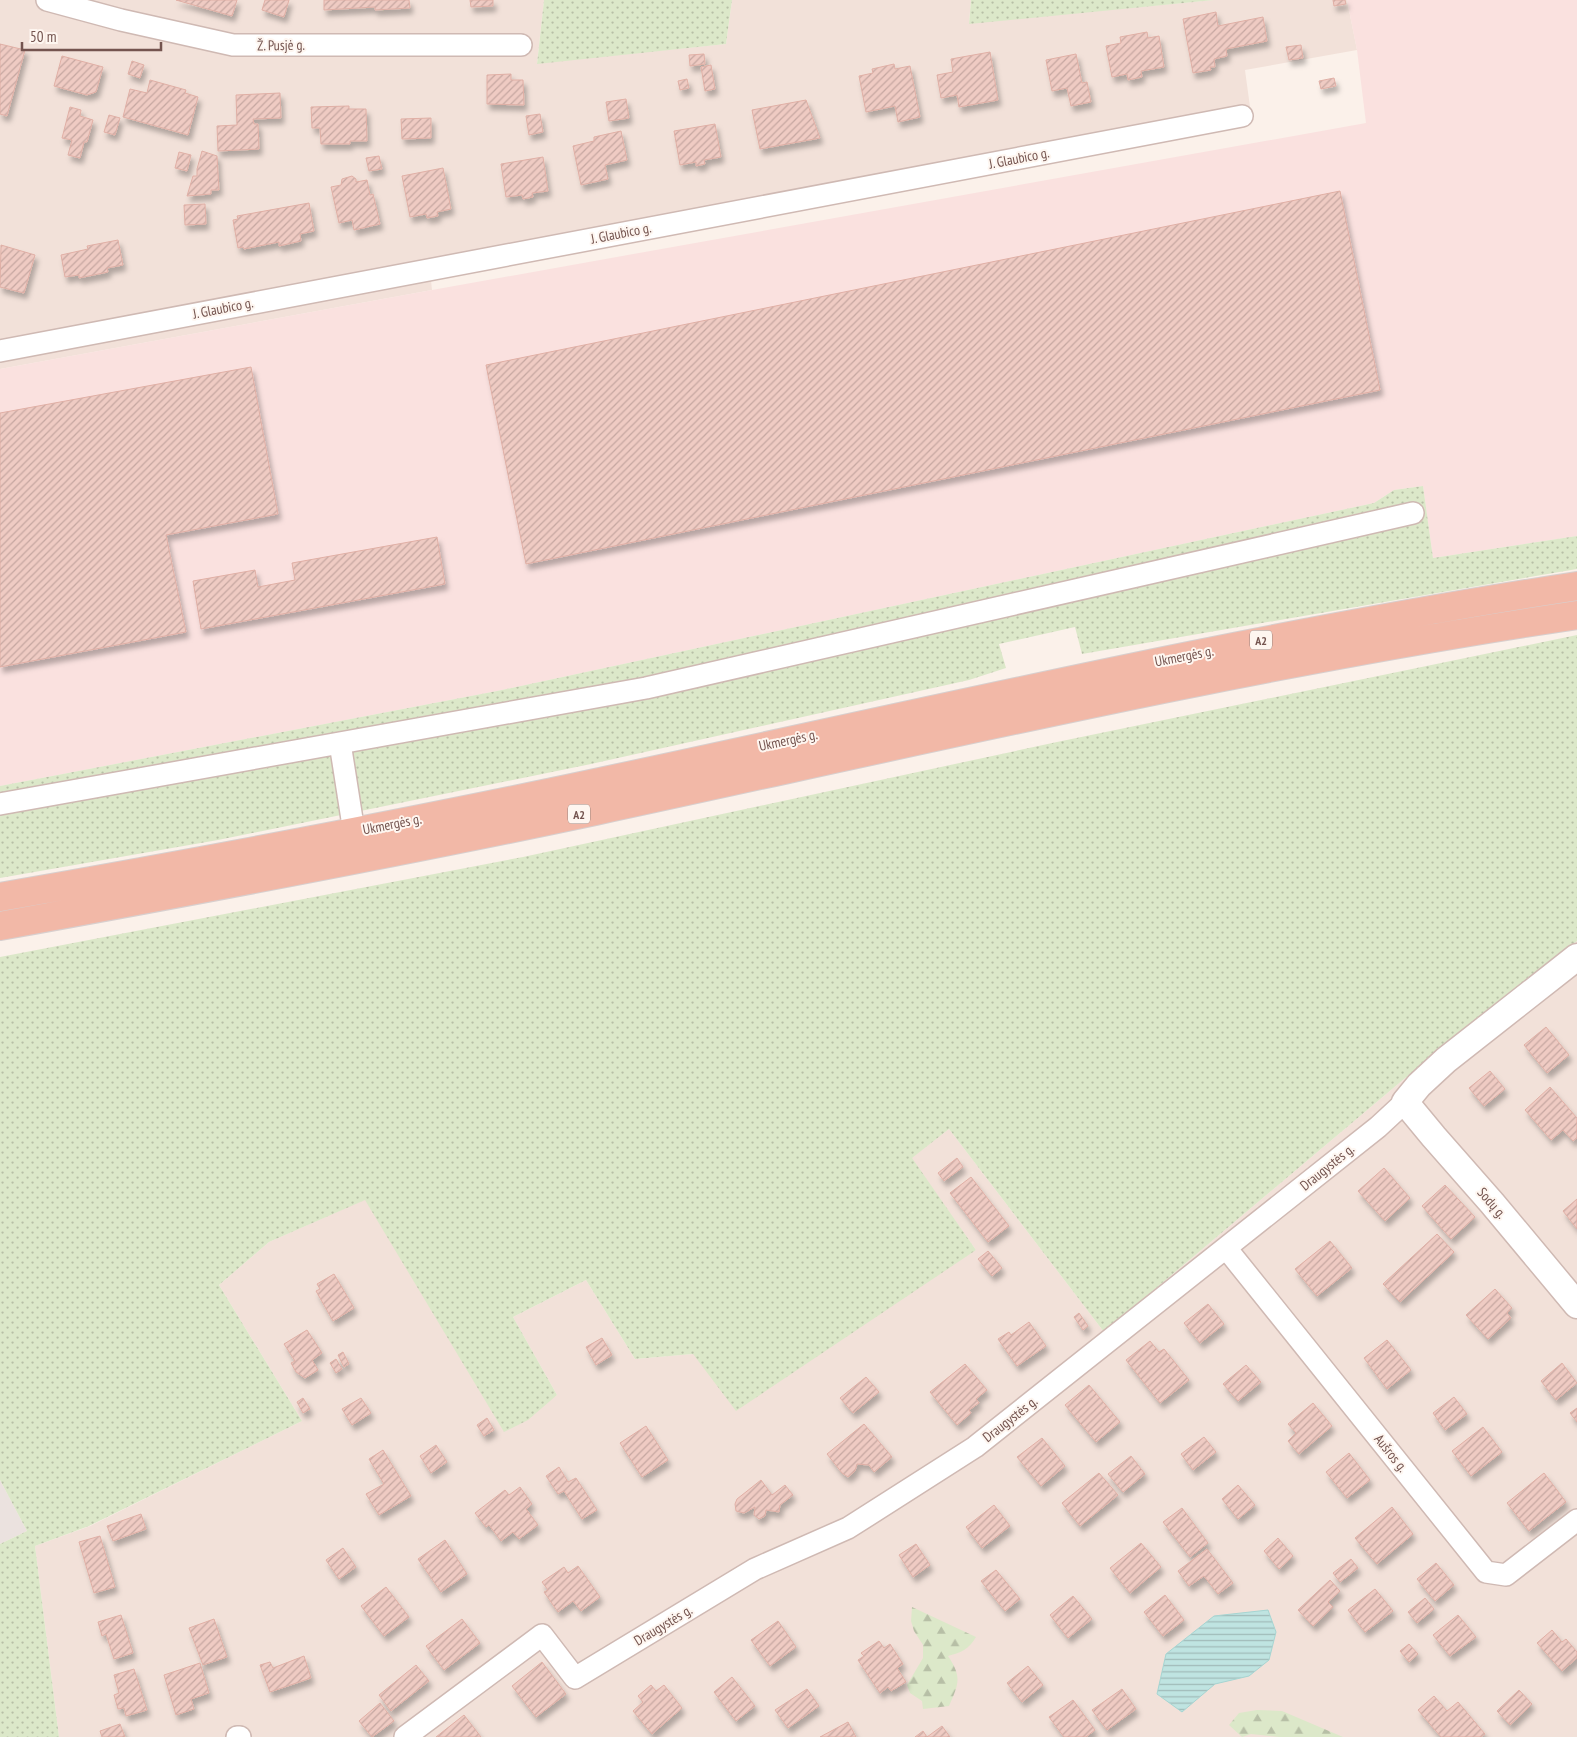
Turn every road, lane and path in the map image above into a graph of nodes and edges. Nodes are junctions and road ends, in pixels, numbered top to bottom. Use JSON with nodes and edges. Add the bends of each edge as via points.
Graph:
{"nodes":[{"id":1,"x":47,"y":0,"type":"edge"},
{"id":2,"x":521,"y":46,"type":"dead end"},
{"id":3,"x":1242,"y":116,"type":"dead end"},
{"id":4,"x":0,"y":351,"type":"edge"},
{"id":5,"x":1413,"y":514,"type":"dead end"},
{"id":6,"x":1577,"y":586,"type":"edge"},
{"id":7,"x":1577,"y":615,"type":"edge"},
{"id":8,"x":340,"y":743,"type":"junction"},
{"id":9,"x":0,"y":804,"type":"edge"},
{"id":10,"x":354,"y":832,"type":"junction"},
{"id":11,"x":0,"y":897,"type":"edge"},
{"id":12,"x":0,"y":926,"type":"edge"},
{"id":13,"x":1577,"y":957,"type":"edge"},
{"id":14,"x":1405,"y":1102,"type":"junction"},
{"id":15,"x":1226,"y":1248,"type":"junction"},
{"id":16,"x":1577,"y":1306,"type":"edge"},
{"id":17,"x":1577,"y":1520,"type":"edge"},
{"id":18,"x":405,"y":1737,"type":"edge"}],
"edges":[{"from":1,"to":2,"type":"street","name":"Ž. Pusjė g.","via":[[233,45]]},
{"from":3,"to":4,"type":"street","name":"J. Glaubico g."},
{"from":5,"to":8,"type":"street","via":[[646,688]]},
{"from":6,"to":10,"type":"highway","name":"Ukmergės g.","number":"A2","via":[[1390,616],[1154,662]]},
{"from":7,"to":12,"type":"highway","name":"Ukmergės g.","number":"A2","via":[[1243,672],[436,844]]},
{"from":8,"to":9,"type":"street"},
{"from":8,"to":10,"type":"street"},
{"from":10,"to":11,"type":"highway","name":"Ukmergės g.","number":"A2"},
{"from":13,"to":14,"type":"street","name":"Draugystės g.","via":[[1446,1060]]},
{"from":14,"to":15,"type":"street","name":"Draugystės g."},
{"from":14,"to":16,"type":"street","name":"Sodų g."},
{"from":15,"to":17,"type":"street","name":"Aušros g.","via":[[1486,1572],[1506,1575]]},
{"from":15,"to":18,"type":"street","name":"Draugystės g.","via":[[975,1447],[848,1528],[755,1569],[575,1678],[542,1635]]}]}
